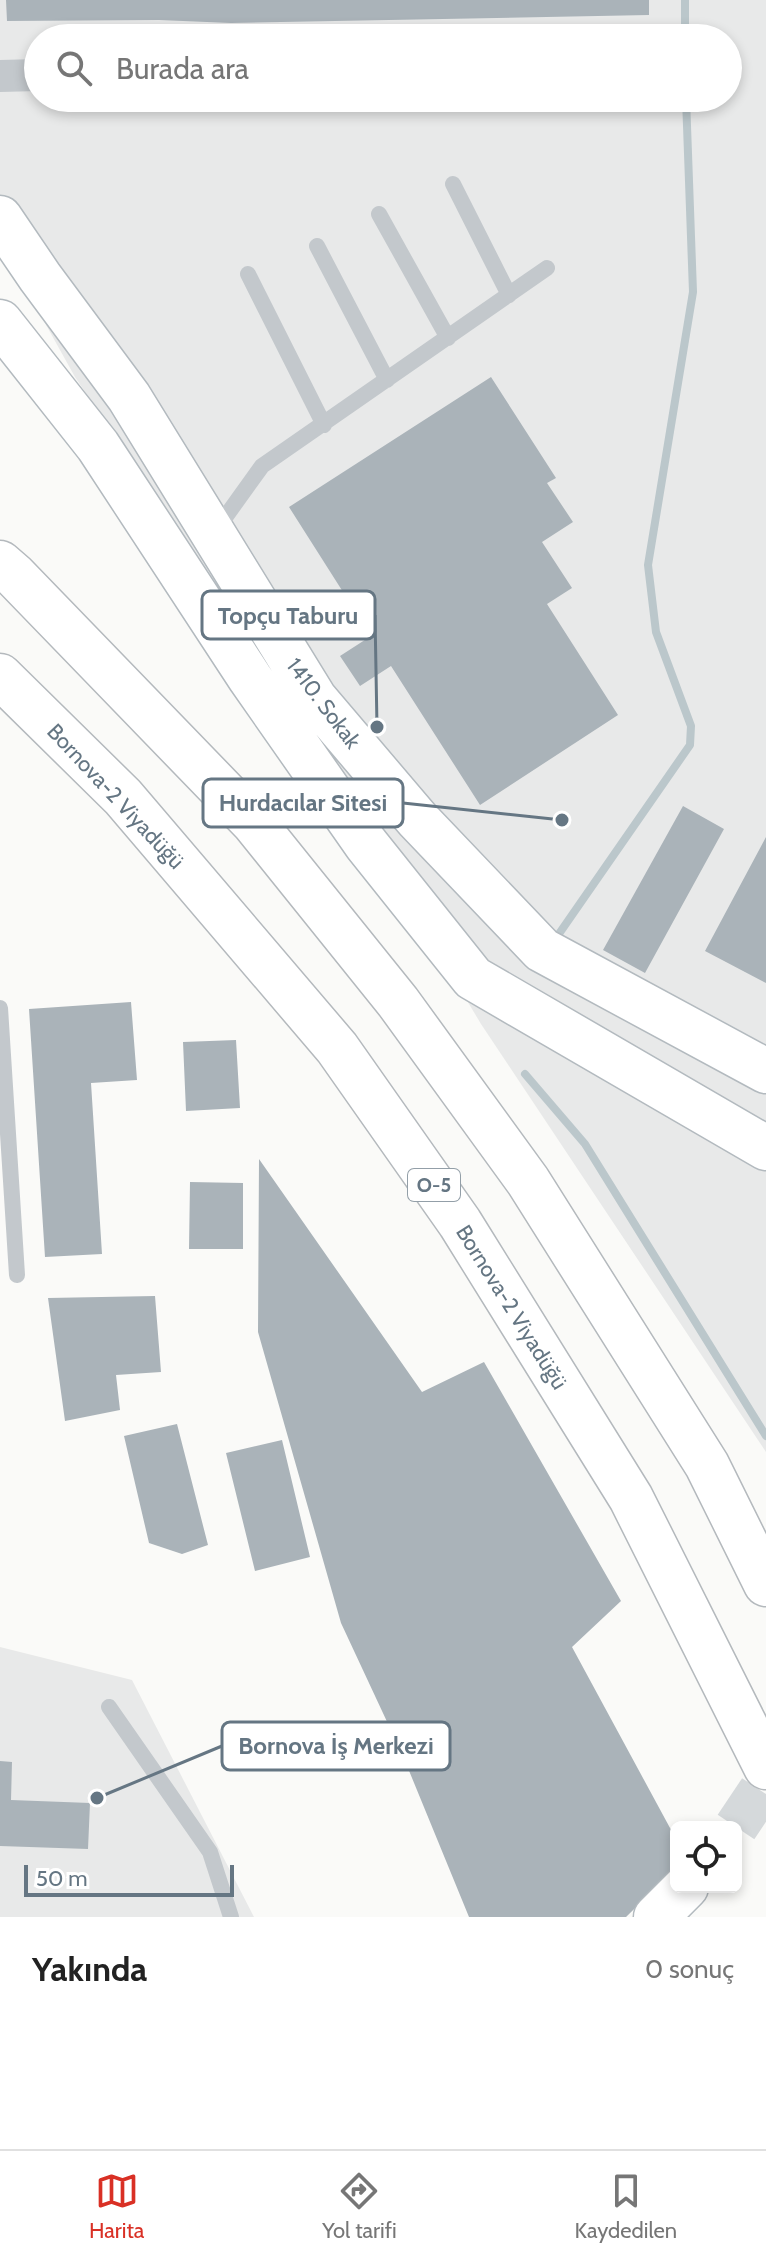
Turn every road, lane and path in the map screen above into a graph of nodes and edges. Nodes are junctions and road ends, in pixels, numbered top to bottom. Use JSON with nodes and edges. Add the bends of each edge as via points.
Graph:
{"nodes":[{"id":1,"x":24,"y":75,"type":"edge"},
{"id":2,"x":0,"y":76,"type":"edge"},
{"id":3,"x":453,"y":184,"type":"dead end"},
{"id":4,"x":379,"y":214,"type":"dead end"},
{"id":5,"x":0,"y":218,"type":"edge"},
{"id":6,"x":317,"y":246,"type":"dead end"},
{"id":7,"x":547,"y":268,"type":"dead end"},
{"id":8,"x":248,"y":274,"type":"dead end"},
{"id":9,"x":509,"y":295,"type":"junction"},
{"id":10,"x":0,"y":322,"type":"edge"},
{"id":11,"x":448,"y":338,"type":"junction"},
{"id":12,"x":387,"y":380,"type":"junction"},
{"id":13,"x":324,"y":425,"type":"junction"},
{"id":14,"x":212,"y":534,"type":"junction"},
{"id":15,"x":0,"y":563,"type":"edge"},
{"id":16,"x":0,"y":676,"type":"edge"},
{"id":17,"x":0,"y":1008,"type":"edge"},
{"id":18,"x":766,"y":1071,"type":"edge"},
{"id":19,"x":766,"y":1148,"type":"edge"},
{"id":20,"x":17,"y":1275,"type":"dead end"},
{"id":21,"x":766,"y":1584,"type":"edge"},
{"id":22,"x":109,"y":1707,"type":"dead end"},
{"id":23,"x":766,"y":1767,"type":"edge"},
{"id":24,"x":680,"y":1893,"type":"edge"},
{"id":25,"x":231,"y":1917,"type":"edge"},
{"id":26,"x":656,"y":1917,"type":"edge"}],
"edges":[{"from":1,"to":2,"type":"street"},
{"from":3,"to":9,"type":"lane"},
{"from":4,"to":11,"type":"lane"},
{"from":5,"to":14,"type":"main road","name":"1410. Sokak","via":[[129,397]]},
{"from":6,"to":12,"type":"lane"},
{"from":7,"to":9,"type":"lane"},
{"from":8,"to":13,"type":"lane"},
{"from":9,"to":11,"type":"lane"},
{"from":10,"to":19,"type":"main road","name":"1410. Sokak","via":[[98,446],[366,844],[473,978]]},
{"from":11,"to":12,"type":"lane"},
{"from":12,"to":13,"type":"lane"},
{"from":13,"to":14,"type":"lane","via":[[262,466]]},
{"from":14,"to":18,"type":"main road","name":"1410. Sokak","via":[[315,699],[417,819],[542,950]]},
{"from":15,"to":21,"type":"main road","via":[[254,823],[398,1002],[528,1181],[707,1465]]},
{"from":16,"to":23,"type":"main road","name":"Bornova-2 Viyadüğü","number":"O-5","via":[[123,797],[337,1048],[460,1223],[631,1498]]},
{"from":17,"to":20,"type":"lane"},
{"from":22,"to":25,"type":"lane","via":[[210,1852]]},
{"from":24,"to":26,"type":"main road"}]}
